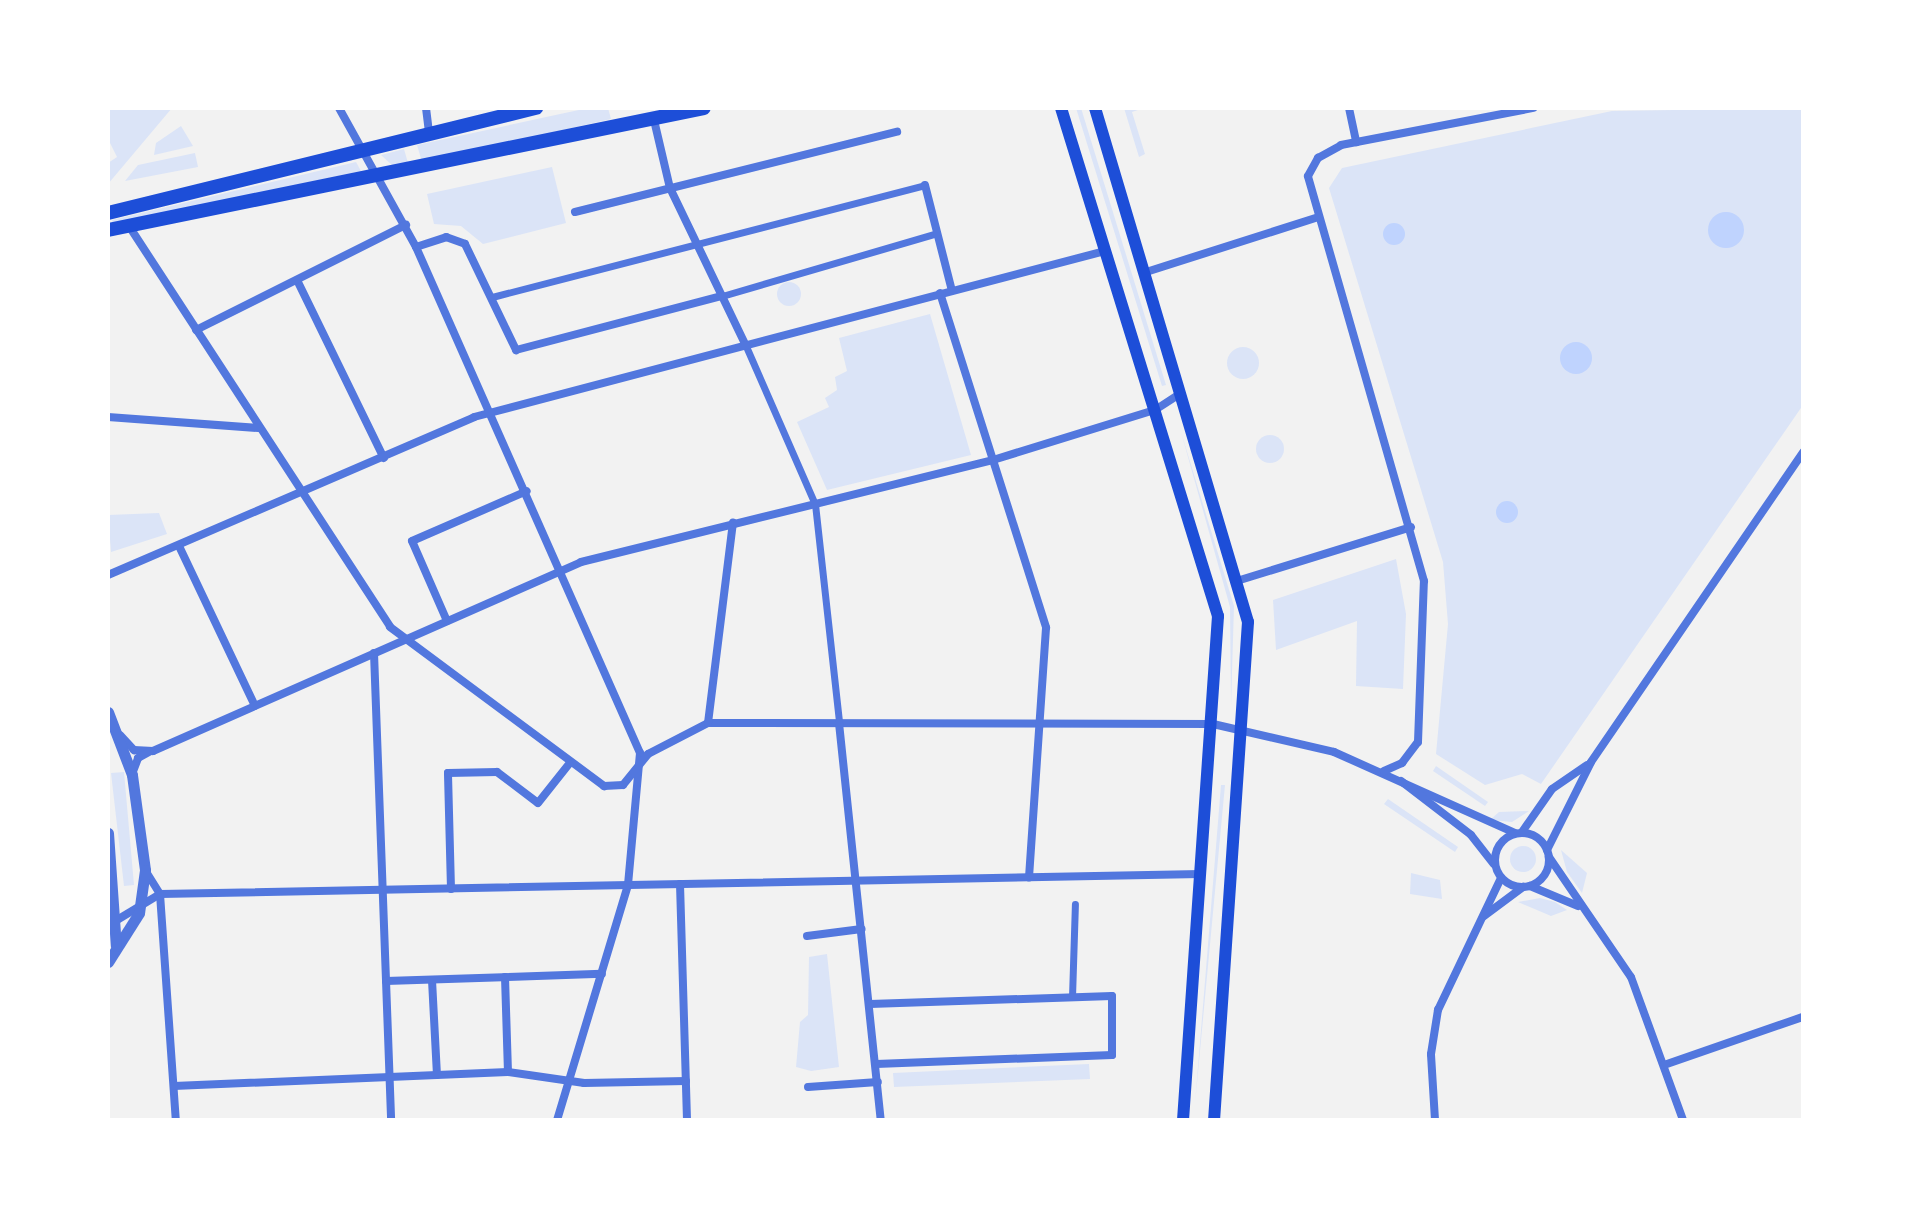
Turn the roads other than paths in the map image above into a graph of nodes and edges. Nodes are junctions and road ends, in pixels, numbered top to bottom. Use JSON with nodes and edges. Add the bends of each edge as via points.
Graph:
{"nodes":[{"id":1,"x":339,"y":108,"type":"edge"},
{"id":2,"x":426,"y":108,"type":"edge"},
{"id":3,"x":536,"y":108,"type":"edge"},
{"id":4,"x":704,"y":108,"type":"edge"},
{"id":5,"x":1061,"y":108,"type":"edge"},
{"id":6,"x":1095,"y":108,"type":"edge"},
{"id":7,"x":1349,"y":108,"type":"edge"},
{"id":8,"x":1533,"y":108,"type":"edge"},
{"id":9,"x":654,"y":120,"type":"junction"},
{"id":10,"x":429,"y":132,"type":"junction"},
{"id":11,"x":897,"y":132,"type":"dead end"},
{"id":12,"x":1356,"y":142,"type":"junction"},
{"id":13,"x":364,"y":149,"type":"junction"},
{"id":14,"x":384,"y":179,"type":"junction"},
{"id":15,"x":925,"y":185,"type":"joint"},
{"id":16,"x":670,"y":188,"type":"junction"},
{"id":17,"x":575,"y":212,"type":"dead end"},
{"id":18,"x":108,"y":213,"type":"edge"},
{"id":19,"x":1315,"y":218,"type":"junction"},
{"id":20,"x":406,"y":225,"type":"junction"},
{"id":21,"x":129,"y":226,"type":"junction"},
{"id":22,"x":108,"y":230,"type":"edge"},
{"id":23,"x":937,"y":233,"type":"junction"},
{"id":24,"x":697,"y":244,"type":"junction"},
{"id":25,"x":416,"y":247,"type":"junction"},
{"id":26,"x":1105,"y":251,"type":"junction"},
{"id":27,"x":1143,"y":273,"type":"junction"},
{"id":28,"x":297,"y":280,"type":"junction"},
{"id":29,"x":952,"y":291,"type":"junction"},
{"id":30,"x":940,"y":293,"type":"junction"},
{"id":31,"x":722,"y":296,"type":"junction"},
{"id":32,"x":492,"y":297,"type":"junction"},
{"id":33,"x":196,"y":330,"type":"junction"},
{"id":34,"x":745,"y":344,"type":"junction"},
{"id":35,"x":1181,"y":393,"type":"junction"},
{"id":36,"x":1155,"y":410,"type":"junction"},
{"id":37,"x":491,"y":412,"type":"junction"},
{"id":38,"x":108,"y":417,"type":"edge"},
{"id":39,"x":259,"y":428,"type":"junction"},
{"id":40,"x":1803,"y":452,"type":"edge"},
{"id":41,"x":384,"y":458,"type":"junction"},
{"id":42,"x":993,"y":460,"type":"junction"},
{"id":43,"x":527,"y":491,"type":"junction"},
{"id":44,"x":302,"y":495,"type":"junction"},
{"id":45,"x":815,"y":504,"type":"junction"},
{"id":46,"x":733,"y":523,"type":"junction"},
{"id":47,"x":1411,"y":527,"type":"junction"},
{"id":48,"x":179,"y":546,"type":"junction"},
{"id":49,"x":563,"y":570,"type":"junction"},
{"id":50,"x":108,"y":575,"type":"edge"},
{"id":51,"x":1240,"y":580,"type":"junction"},
{"id":52,"x":447,"y":621,"type":"junction"},
{"id":53,"x":404,"y":639,"type":"junction"},
{"id":54,"x":374,"y":653,"type":"junction"},
{"id":55,"x":255,"y":706,"type":"junction"},
{"id":56,"x":108,"y":714,"type":"edge"},
{"id":57,"x":1039,"y":722,"type":"junction"},
{"id":58,"x":708,"y":723,"type":"junction"},
{"id":59,"x":839,"y":723,"type":"junction"},
{"id":60,"x":1213,"y":724,"type":"junction"},
{"id":61,"x":1241,"y":726,"type":"junction"},
{"id":62,"x":108,"y":727,"type":"edge"},
{"id":63,"x":153,"y":751,"type":"junction"},
{"id":64,"x":1591,"y":762,"type":"junction"},
{"id":65,"x":569,"y":764,"type":"junction"},
{"id":66,"x":640,"y":764,"type":"junction"},
{"id":67,"x":1384,"y":771,"type":"junction"},
{"id":68,"x":132,"y":775,"type":"junction"},
{"id":69,"x":1397,"y":778,"type":"junction"},
{"id":70,"x":108,"y":833,"type":"edge"},
{"id":71,"x":1519,"y":833,"type":"junction"},
{"id":72,"x":1548,"y":853,"type":"junction"},
{"id":73,"x":1495,"y":866,"type":"junction"},
{"id":74,"x":145,"y":870,"type":"junction"},
{"id":75,"x":1201,"y":874,"type":"junction"},
{"id":76,"x":1029,"y":877,"type":"junction"},
{"id":77,"x":1501,"y":878,"type":"junction"},
{"id":78,"x":857,"y":881,"type":"junction"},
{"id":79,"x":680,"y":884,"type":"junction"},
{"id":80,"x":628,"y":885,"type":"junction"},
{"id":81,"x":1526,"y":887,"type":"junction"},
{"id":82,"x":451,"y":889,"type":"junction"},
{"id":83,"x":383,"y":890,"type":"junction"},
{"id":84,"x":160,"y":894,"type":"junction"},
{"id":85,"x":142,"y":901,"type":"junction"},
{"id":86,"x":1075,"y":904,"type":"dead end"},
{"id":87,"x":1579,"y":906,"type":"junction"},
{"id":88,"x":1483,"y":917,"type":"junction"},
{"id":89,"x":117,"y":920,"type":"junction"},
{"id":90,"x":862,"y":929,"type":"junction"},
{"id":91,"x":807,"y":936,"type":"dead end"},
{"id":92,"x":116,"y":946,"type":"junction"},
{"id":93,"x":108,"y":962,"type":"edge"},
{"id":94,"x":602,"y":974,"type":"junction"},
{"id":95,"x":505,"y":977,"type":"junction"},
{"id":96,"x":432,"y":980,"type":"junction"},
{"id":97,"x":386,"y":981,"type":"junction"},
{"id":98,"x":1072,"y":997,"type":"junction"},
{"id":99,"x":870,"y":1004,"type":"junction"},
{"id":100,"x":1803,"y":1017,"type":"edge"},
{"id":101,"x":876,"y":1064,"type":"junction"},
{"id":102,"x":1664,"y":1065,"type":"junction"},
{"id":103,"x":508,"y":1072,"type":"junction"},
{"id":104,"x":437,"y":1075,"type":"junction"},
{"id":105,"x":390,"y":1077,"type":"junction"},
{"id":106,"x":570,"y":1078,"type":"junction"},
{"id":107,"x":686,"y":1081,"type":"junction"},
{"id":108,"x":878,"y":1082,"type":"junction"},
{"id":109,"x":174,"y":1086,"type":"junction"},
{"id":110,"x":808,"y":1087,"type":"dead end"},
{"id":111,"x":176,"y":1120,"type":"edge"},
{"id":112,"x":391,"y":1120,"type":"edge"},
{"id":113,"x":557,"y":1120,"type":"edge"},
{"id":114,"x":687,"y":1120,"type":"edge"},
{"id":115,"x":881,"y":1120,"type":"edge"},
{"id":116,"x":1183,"y":1120,"type":"edge"},
{"id":117,"x":1214,"y":1120,"type":"edge"},
{"id":118,"x":1435,"y":1120,"type":"edge"},
{"id":119,"x":1683,"y":1120,"type":"edge"}],
"edges":[{"from":1,"to":13,"type":"street"},
{"from":2,"to":10,"type":"street"},
{"from":3,"to":10,"type":"main road"},
{"from":4,"to":9,"type":"main road"},
{"from":5,"to":26,"type":"main road"},
{"from":6,"to":27,"type":"main road"},
{"from":7,"to":12,"type":"street"},
{"from":8,"to":12,"type":"street"},
{"from":9,"to":14,"type":"main road"},
{"from":9,"to":16,"type":"street"},
{"from":10,"to":13,"type":"main road"},
{"from":11,"to":16,"type":"street"},
{"from":12,"to":19,"type":"street","via":[[1328,150],[1312,165],[1307,191]]},
{"from":13,"to":14,"type":"street"},
{"from":13,"to":18,"type":"main road"},
{"from":14,"to":20,"type":"street"},
{"from":14,"to":21,"type":"main road"},
{"from":15,"to":23,"type":"street"},
{"from":15,"to":24,"type":"street"},
{"from":16,"to":17,"type":"street"},
{"from":16,"to":24,"type":"street"},
{"from":19,"to":27,"type":"street"},
{"from":19,"to":47,"type":"street"},
{"from":20,"to":25,"type":"street"},
{"from":20,"to":28,"type":"street"},
{"from":21,"to":22,"type":"main road"},
{"from":21,"to":33,"type":"street"},
{"from":23,"to":29,"type":"street"},
{"from":23,"to":31,"type":"street"},
{"from":24,"to":31,"type":"street"},
{"from":24,"to":32,"type":"street"},
{"from":25,"to":32,"type":"street","via":[[459,239]]},
{"from":25,"to":37,"type":"street"},
{"from":26,"to":29,"type":"street"},
{"from":26,"to":36,"type":"main road"},
{"from":27,"to":35,"type":"main road"},
{"from":28,"to":33,"type":"street"},
{"from":28,"to":41,"type":"street"},
{"from":29,"to":30,"type":"street"},
{"from":30,"to":34,"type":"street"},
{"from":30,"to":42,"type":"street"},
{"from":31,"to":32,"type":"street","via":[[516,350]]},
{"from":31,"to":34,"type":"street"},
{"from":33,"to":39,"type":"street"},
{"from":34,"to":37,"type":"street"},
{"from":34,"to":45,"type":"street"},
{"from":35,"to":36,"type":"street"},
{"from":35,"to":51,"type":"main road"},
{"from":36,"to":42,"type":"street"},
{"from":36,"to":60,"type":"main road","via":[[1218,616]]},
{"from":37,"to":41,"type":"street"},
{"from":37,"to":43,"type":"street"},
{"from":38,"to":39,"type":"street"},
{"from":39,"to":44,"type":"street"},
{"from":40,"to":64,"type":"street"},
{"from":41,"to":44,"type":"street"},
{"from":42,"to":45,"type":"street"},
{"from":42,"to":57,"type":"street","via":[[1046,628]]},
{"from":43,"to":49,"type":"street"},
{"from":43,"to":52,"type":"street","via":[[412,541]]},
{"from":44,"to":48,"type":"street"},
{"from":44,"to":53,"type":"street"},
{"from":45,"to":46,"type":"street"},
{"from":45,"to":59,"type":"street"},
{"from":46,"to":49,"type":"street"},
{"from":46,"to":58,"type":"street"},
{"from":47,"to":51,"type":"street"},
{"from":47,"to":67,"type":"street","via":[[1427,627],[1418,742],[1402,763]]},
{"from":48,"to":50,"type":"street"},
{"from":48,"to":55,"type":"street"},
{"from":49,"to":52,"type":"street"},
{"from":49,"to":66,"type":"street"},
{"from":51,"to":61,"type":"main road","via":[[1248,640]]},
{"from":52,"to":53,"type":"street"},
{"from":53,"to":54,"type":"street"},
{"from":53,"to":65,"type":"street"},
{"from":54,"to":55,"type":"street"},
{"from":54,"to":83,"type":"street"},
{"from":55,"to":63,"type":"street"},
{"from":56,"to":62,"type":"street"},
{"from":56,"to":63,"type":"street","via":[[134,750]]},
{"from":56,"to":68,"type":"street"},
{"from":57,"to":59,"type":"street"},
{"from":57,"to":60,"type":"street"},
{"from":57,"to":76,"type":"street"},
{"from":58,"to":59,"type":"street"},
{"from":58,"to":66,"type":"street"},
{"from":59,"to":78,"type":"street"},
{"from":60,"to":61,"type":"street"},
{"from":60,"to":75,"type":"main road"},
{"from":61,"to":67,"type":"street"},
{"from":61,"to":117,"type":"main road"},
{"from":63,"to":68,"type":"street","via":[[138,758]]},
{"from":64,"to":71,"type":"street","via":[[1552,789]]},
{"from":64,"to":72,"type":"street"},
{"from":65,"to":66,"type":"street","via":[[611,788],[630,780]]},
{"from":65,"to":82,"type":"street","via":[[538,803],[497,772],[448,773]]},
{"from":66,"to":80,"type":"street"},
{"from":67,"to":69,"type":"street"},
{"from":68,"to":74,"type":"street"},
{"from":69,"to":71,"type":"street"},
{"from":69,"to":73,"type":"street","via":[[1471,835]]},
{"from":70,"to":89,"type":"street"},
{"from":71,"to":72,"type":"street"},
{"from":71,"to":73,"type":"street","via":[[1501,842]]},
{"from":72,"to":81,"type":"street","via":[[1542,878]]},
{"from":72,"to":87,"type":"street"},
{"from":73,"to":77,"type":"street"},
{"from":74,"to":84,"type":"street"},
{"from":74,"to":85,"type":"street"},
{"from":75,"to":76,"type":"street"},
{"from":75,"to":116,"type":"main road"},
{"from":76,"to":78,"type":"street"},
{"from":77,"to":81,"type":"street"},
{"from":77,"to":88,"type":"street"},
{"from":78,"to":79,"type":"street"},
{"from":78,"to":90,"type":"street"},
{"from":79,"to":80,"type":"street"},
{"from":79,"to":107,"type":"street"},
{"from":80,"to":82,"type":"street"},
{"from":80,"to":94,"type":"street"},
{"from":81,"to":87,"type":"street"},
{"from":81,"to":88,"type":"street"},
{"from":82,"to":83,"type":"street"},
{"from":83,"to":84,"type":"street"},
{"from":83,"to":97,"type":"street"},
{"from":84,"to":85,"type":"street"},
{"from":84,"to":109,"type":"street"},
{"from":85,"to":89,"type":"street"},
{"from":85,"to":92,"type":"street"},
{"from":86,"to":98,"type":"street"},
{"from":87,"to":102,"type":"street","via":[[1631,977]]},
{"from":88,"to":118,"type":"street","via":[[1438,1010],[1431,1054]]},
{"from":89,"to":92,"type":"street"},
{"from":90,"to":91,"type":"street"},
{"from":90,"to":99,"type":"street"},
{"from":92,"to":93,"type":"street"},
{"from":94,"to":95,"type":"street"},
{"from":94,"to":106,"type":"street"},
{"from":95,"to":96,"type":"street"},
{"from":95,"to":103,"type":"street"},
{"from":96,"to":97,"type":"street"},
{"from":96,"to":104,"type":"street"},
{"from":97,"to":105,"type":"street"},
{"from":98,"to":99,"type":"street"},
{"from":98,"to":101,"type":"street","via":[[1112,996],[1112,1055]]},
{"from":99,"to":101,"type":"street"},
{"from":100,"to":102,"type":"street"},
{"from":101,"to":108,"type":"street"},
{"from":102,"to":119,"type":"street"},
{"from":103,"to":104,"type":"street"},
{"from":103,"to":106,"type":"street"},
{"from":104,"to":105,"type":"street"},
{"from":105,"to":109,"type":"street"},
{"from":105,"to":112,"type":"street"},
{"from":106,"to":107,"type":"street"},
{"from":106,"to":113,"type":"street"},
{"from":107,"to":114,"type":"street"},
{"from":108,"to":110,"type":"street"},
{"from":108,"to":115,"type":"street"},
{"from":109,"to":111,"type":"street"}]}
